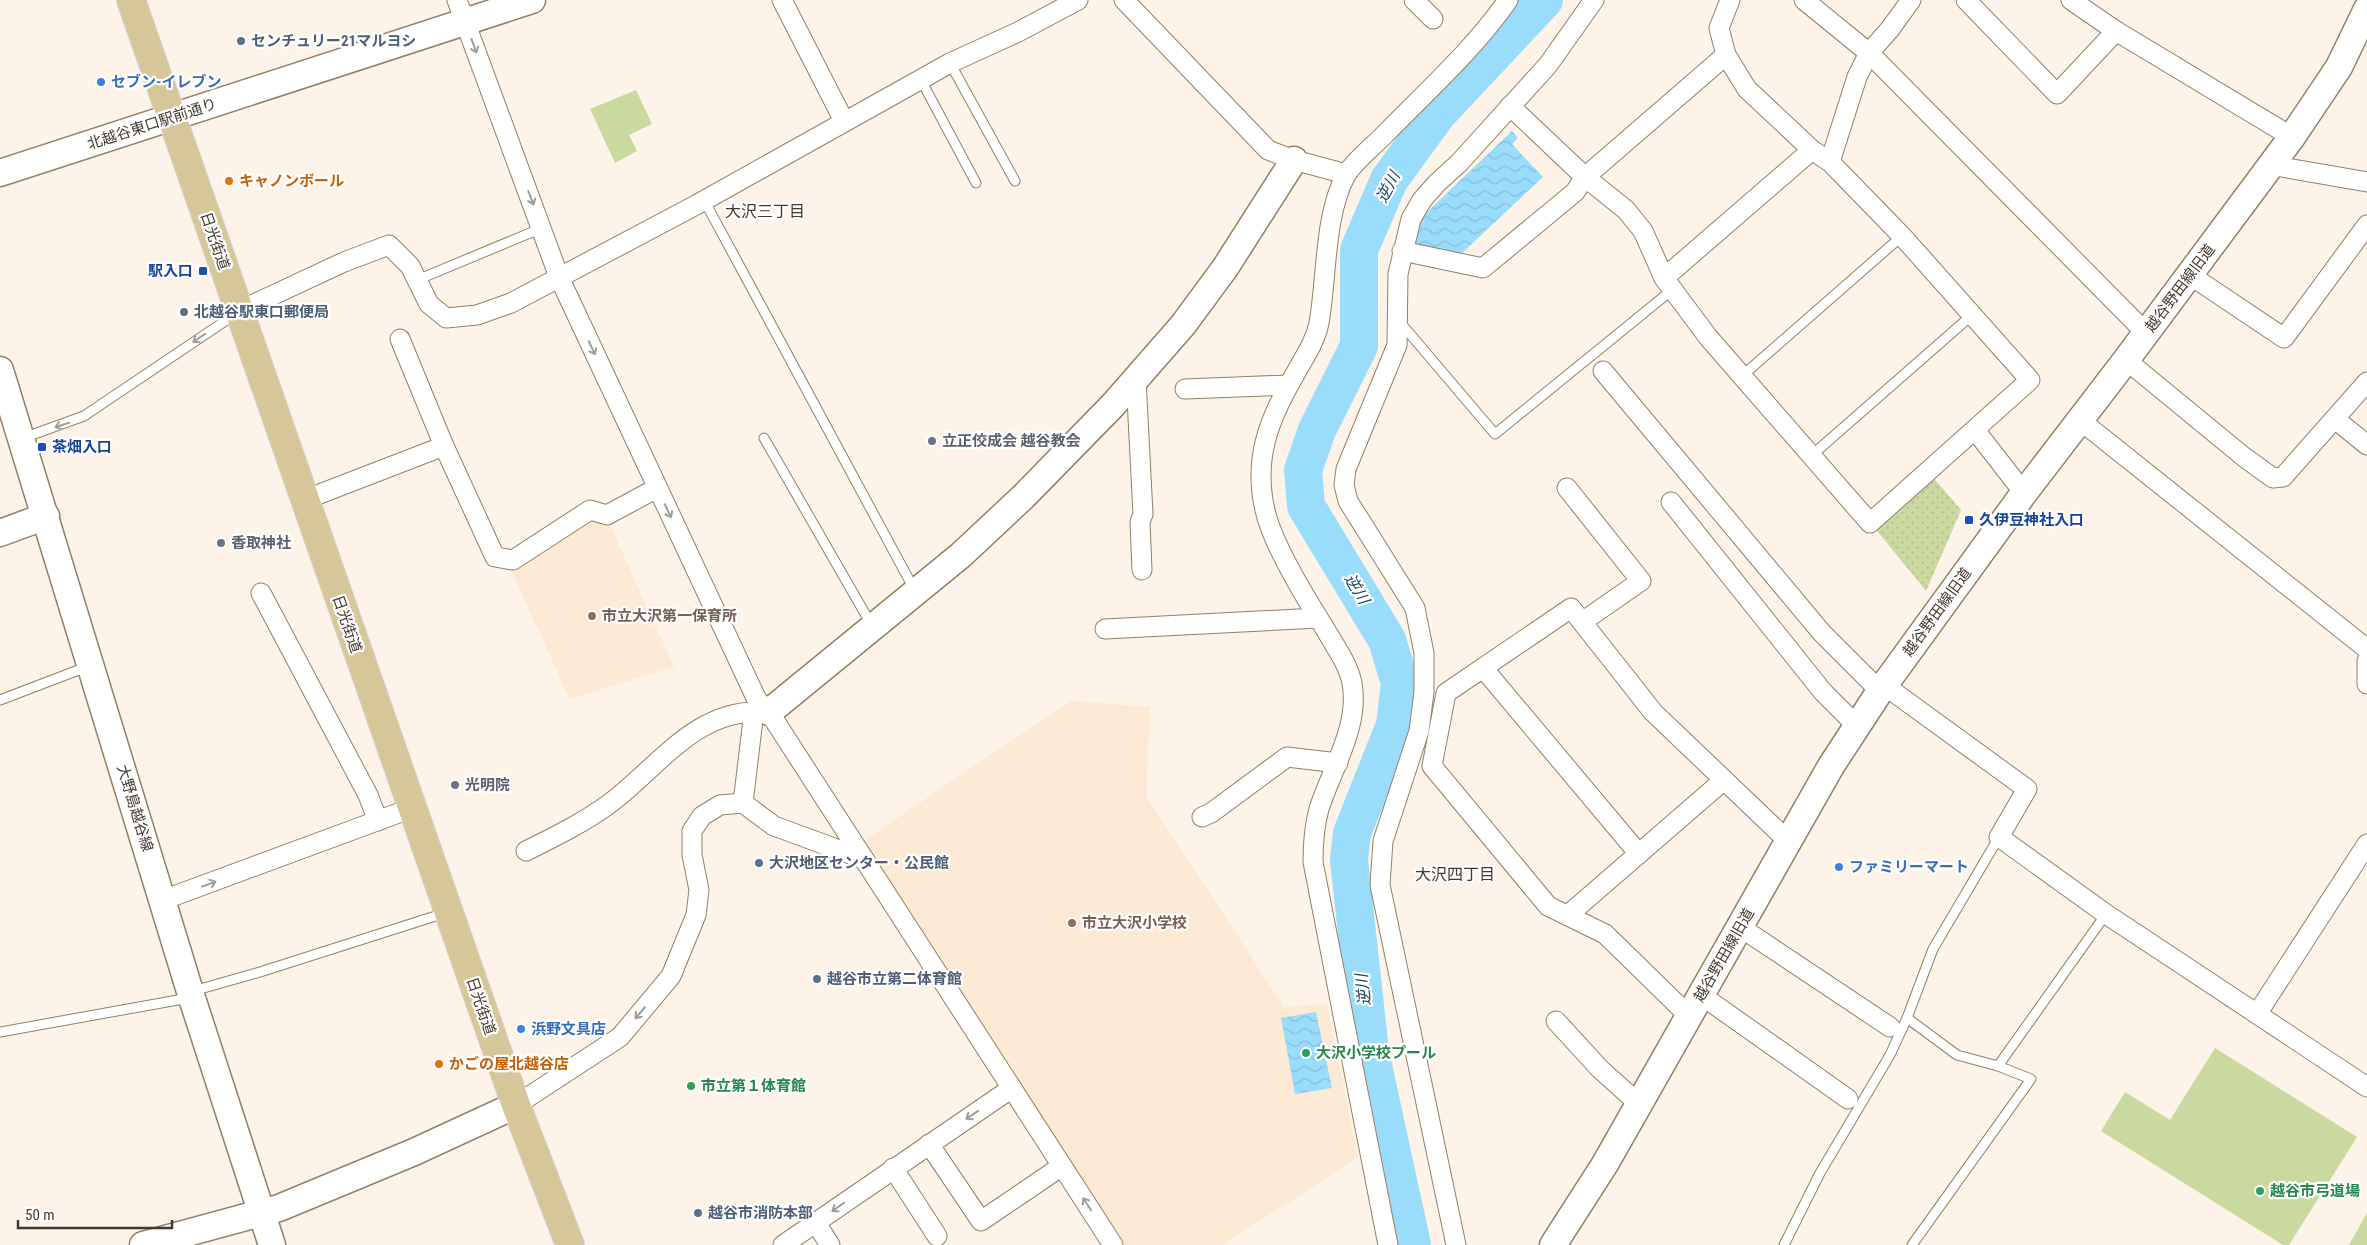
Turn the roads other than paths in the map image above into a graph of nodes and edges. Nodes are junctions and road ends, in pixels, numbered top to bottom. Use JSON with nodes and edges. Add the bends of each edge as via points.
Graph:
{"nodes":[{"id":1,"x":131,"y":0,"type":"edge"},
{"id":2,"x":532,"y":0,"type":"edge"},
{"id":3,"x":782,"y":0,"type":"edge"},
{"id":4,"x":1078,"y":0,"type":"edge"},
{"id":5,"x":1124,"y":0,"type":"edge"},
{"id":6,"x":1414,"y":0,"type":"edge"},
{"id":7,"x":1508,"y":0,"type":"edge"},
{"id":8,"x":1594,"y":0,"type":"edge"},
{"id":9,"x":1730,"y":0,"type":"edge"},
{"id":10,"x":1804,"y":0,"type":"edge"},
{"id":11,"x":1910,"y":0,"type":"edge"},
{"id":12,"x":1966,"y":0,"type":"edge"},
{"id":13,"x":2071,"y":0,"type":"edge"},
{"id":14,"x":2367,"y":9,"type":"edge"},
{"id":15,"x":461,"y":11,"type":"edge"},
{"id":16,"x":1433,"y":20,"type":"dead end"},
{"id":17,"x":2116,"y":31,"type":"junction"},
{"id":18,"x":1869,"y":53,"type":"junction"},
{"id":19,"x":1726,"y":55,"type":"junction"},
{"id":20,"x":950,"y":63,"type":"junction"},
{"id":21,"x":921,"y":80,"type":"junction"},
{"id":22,"x":1510,"y":106,"type":"junction"},
{"id":23,"x":173,"y":117,"type":"junction"},
{"id":24,"x":844,"y":120,"type":"junction"},
{"id":25,"x":2292,"y":137,"type":"junction"},
{"id":26,"x":1812,"y":150,"type":"junction"},
{"id":27,"x":1294,"y":160,"type":"junction"},
{"id":28,"x":1830,"y":162,"type":"junction"},
{"id":29,"x":2270,"y":165,"type":"junction"},
{"id":30,"x":0,"y":174,"type":"edge"},
{"id":31,"x":1346,"y":174,"type":"junction"},
{"id":32,"x":1585,"y":177,"type":"junction"},
{"id":33,"x":1014,"y":181,"type":"dead end"},
{"id":34,"x":2367,"y":182,"type":"edge"},
{"id":35,"x":976,"y":183,"type":"dead end"},
{"id":36,"x":704,"y":200,"type":"junction"},
{"id":37,"x":2367,"y":225,"type":"edge"},
{"id":38,"x":542,"y":228,"type":"junction"},
{"id":39,"x":1902,"y":236,"type":"junction"},
{"id":40,"x":1402,"y":251,"type":"junction"},
{"id":41,"x":2190,"y":275,"type":"junction"},
{"id":42,"x":560,"y":277,"type":"junction"},
{"id":43,"x":417,"y":280,"type":"junction"},
{"id":44,"x":1668,"y":284,"type":"junction"},
{"id":45,"x":239,"y":311,"type":"junction"},
{"id":46,"x":1972,"y":315,"type":"junction"},
{"id":47,"x":1399,"y":321,"type":"junction"},
{"id":48,"x":2146,"y":333,"type":"junction"},
{"id":49,"x":400,"y":339,"type":"dead end"},
{"id":50,"x":2126,"y":360,"type":"junction"},
{"id":51,"x":0,"y":370,"type":"edge"},
{"id":52,"x":1603,"y":371,"type":"dead end"},
{"id":53,"x":1742,"y":376,"type":"junction"},
{"id":54,"x":1136,"y":379,"type":"junction"},
{"id":55,"x":2367,"y":382,"type":"edge"},
{"id":56,"x":1288,"y":385,"type":"junction"},
{"id":57,"x":1185,"y":388,"type":"dead end"},
{"id":58,"x":2335,"y":419,"type":"junction"},
{"id":59,"x":2081,"y":421,"type":"junction"},
{"id":60,"x":1975,"y":430,"type":"junction"},
{"id":61,"x":21,"y":438,"type":"junction"},
{"id":62,"x":764,"y":438,"type":"dead end"},
{"id":63,"x":2367,"y":445,"type":"edge"},
{"id":64,"x":444,"y":446,"type":"junction"},
{"id":65,"x":1811,"y":456,"type":"junction"},
{"id":66,"x":657,"y":488,"type":"junction"},
{"id":67,"x":1567,"y":488,"type":"dead end"},
{"id":68,"x":2024,"y":493,"type":"junction"},
{"id":69,"x":304,"y":500,"type":"junction"},
{"id":70,"x":1671,"y":502,"type":"dead end"},
{"id":71,"x":46,"y":516,"type":"junction"},
{"id":72,"x":0,"y":533,"type":"edge"},
{"id":73,"x":1142,"y":570,"type":"dead end"},
{"id":74,"x":915,"y":592,"type":"junction"},
{"id":75,"x":260,"y":593,"type":"dead end"},
{"id":76,"x":1318,"y":618,"type":"junction"},
{"id":77,"x":1582,"y":622,"type":"junction"},
{"id":78,"x":872,"y":626,"type":"junction"},
{"id":79,"x":1105,"y":629,"type":"dead end"},
{"id":80,"x":2367,"y":649,"type":"edge"},
{"id":81,"x":2367,"y":661,"type":"edge"},
{"id":82,"x":91,"y":666,"type":"junction"},
{"id":83,"x":1483,"y":668,"type":"junction"},
{"id":84,"x":2367,"y":684,"type":"edge"},
{"id":85,"x":1882,"y":688,"type":"junction"},
{"id":86,"x":0,"y":700,"type":"edge"},
{"id":87,"x":762,"y":712,"type":"junction"},
{"id":88,"x":1857,"y":726,"type":"junction"},
{"id":89,"x":1338,"y":763,"type":"junction"},
{"id":90,"x":1724,"y":780,"type":"junction"},
{"id":91,"x":743,"y":803,"type":"junction"},
{"id":92,"x":412,"y":808,"type":"junction"},
{"id":93,"x":1202,"y":817,"type":"dead end"},
{"id":94,"x":378,"y":821,"type":"junction"},
{"id":95,"x":1999,"y":836,"type":"junction"},
{"id":96,"x":1788,"y":841,"type":"junction"},
{"id":97,"x":2367,"y":844,"type":"edge"},
{"id":98,"x":526,"y":851,"type":"dead end"},
{"id":99,"x":1639,"y":854,"type":"junction"},
{"id":100,"x":864,"y":859,"type":"junction"},
{"id":101,"x":163,"y":900,"type":"junction"},
{"id":102,"x":448,"y":912,"type":"junction"},
{"id":103,"x":2106,"y":914,"type":"junction"},
{"id":104,"x":1568,"y":915,"type":"junction"},
{"id":105,"x":1740,"y":927,"type":"junction"},
{"id":106,"x":191,"y":995,"type":"junction"},
{"id":107,"x":1695,"y":1005,"type":"junction"},
{"id":108,"x":2257,"y":1014,"type":"junction"},
{"id":109,"x":1907,"y":1018,"type":"junction"},
{"id":110,"x":1556,"y":1021,"type":"dead end"},
{"id":111,"x":1890,"y":1027,"type":"dead end"},
{"id":112,"x":0,"y":1032,"type":"edge"},
{"id":113,"x":1998,"y":1066,"type":"junction"},
{"id":114,"x":2367,"y":1087,"type":"edge"},
{"id":115,"x":1012,"y":1088,"type":"junction"},
{"id":116,"x":1848,"y":1100,"type":"dead end"},
{"id":117,"x":1639,"y":1104,"type":"junction"},
{"id":118,"x":516,"y":1105,"type":"junction"},
{"id":119,"x":929,"y":1144,"type":"junction"},
{"id":120,"x":1062,"y":1166,"type":"junction"},
{"id":121,"x":893,"y":1168,"type":"junction"},
{"id":122,"x":262,"y":1214,"type":"junction"},
{"id":123,"x":816,"y":1223,"type":"junction"},
{"id":124,"x":937,"y":1236,"type":"dead end"},
{"id":125,"x":792,"y":1242,"type":"edge"},
{"id":126,"x":143,"y":1245,"type":"edge"},
{"id":127,"x":272,"y":1245,"type":"edge"},
{"id":128,"x":570,"y":1245,"type":"edge"},
{"id":129,"x":830,"y":1245,"type":"edge"},
{"id":130,"x":1113,"y":1245,"type":"edge"},
{"id":131,"x":1388,"y":1245,"type":"edge"},
{"id":132,"x":1456,"y":1245,"type":"edge"},
{"id":133,"x":1554,"y":1245,"type":"edge"},
{"id":134,"x":1784,"y":1245,"type":"edge"},
{"id":135,"x":1912,"y":1245,"type":"edge"}],
"edges":[{"from":1,"to":23,"type":"main road","name":"日光街道"},
{"from":2,"to":15,"type":"street","name":"北越谷東口駅前通り"},
{"from":3,"to":24,"type":"street"},
{"from":4,"to":20,"type":"street"},
{"from":5,"to":27,"type":"street","via":[[1268,150]]},
{"from":6,"to":16,"type":"street"},
{"from":7,"to":31,"type":"street","via":[[1461,56]]},
{"from":8,"to":22,"type":"street","via":[[1548,65]]},
{"from":9,"to":19,"type":"street","via":[[1719,28]]},
{"from":10,"to":18,"type":"street"},
{"from":11,"to":18,"type":"street"},
{"from":12,"to":17,"type":"street","via":[[2056,94]]},
{"from":13,"to":17,"type":"street"},
{"from":14,"to":25,"type":"street","name":"越谷野田線旧道","via":[[2338,67]]},
{"from":15,"to":23,"type":"street","name":"北越谷東口駅前通り"},
{"from":15,"to":38,"type":"street","one_way":true},
{"from":17,"to":25,"type":"street"},
{"from":18,"to":28,"type":"street","via":[[1856,77]]},
{"from":18,"to":48,"type":"street"},
{"from":19,"to":26,"type":"street","via":[[1746,90]]},
{"from":19,"to":32,"type":"street"},
{"from":20,"to":21,"type":"street"},
{"from":20,"to":33,"type":"lane"},
{"from":21,"to":24,"type":"street"},
{"from":21,"to":35,"type":"lane"},
{"from":22,"to":32,"type":"street"},
{"from":22,"to":40,"type":"street","via":[[1422,200],[1411,219]]},
{"from":23,"to":30,"type":"street","name":"北越谷東口駅前通り"},
{"from":23,"to":45,"type":"main road","name":"日光街道"},
{"from":24,"to":36,"type":"street"},
{"from":25,"to":29,"type":"street","name":"越谷野田線旧道"},
{"from":26,"to":28,"type":"street"},
{"from":26,"to":44,"type":"street"},
{"from":27,"to":31,"type":"street"},
{"from":27,"to":54,"type":"street","via":[[1194,311]]},
{"from":28,"to":39,"type":"street"},
{"from":29,"to":34,"type":"street"},
{"from":29,"to":41,"type":"street","name":"越谷野田線旧道"},
{"from":31,"to":56,"type":"street","via":[[1330,232],[1318,324],[1312,344]]},
{"from":32,"to":40,"type":"street","via":[[1575,192],[1483,268]]},
{"from":32,"to":44,"type":"street","via":[[1626,210],[1644,231]]},
{"from":36,"to":42,"type":"street"},
{"from":36,"to":74,"type":"lane"},
{"from":37,"to":41,"type":"street","via":[[2284,338]]},
{"from":38,"to":42,"type":"street"},
{"from":38,"to":43,"type":"lane"},
{"from":39,"to":46,"type":"street"},
{"from":39,"to":53,"type":"lane"},
{"from":40,"to":47,"type":"street","via":[[1398,274]]},
{"from":41,"to":48,"type":"street","name":"越谷野田線旧道"},
{"from":42,"to":43,"type":"street","via":[[511,303],[477,316],[446,318],[430,304]]},
{"from":42,"to":66,"type":"street","one_way":true},
{"from":43,"to":45,"type":"street","via":[[410,266],[389,246],[344,262]]},
{"from":44,"to":47,"type":"lane","via":[[1494,434]]},
{"from":44,"to":53,"type":"street"},
{"from":45,"to":61,"type":"lane","one_way":true,"via":[[84,416]]},
{"from":45,"to":69,"type":"main road","name":"日光街道"},
{"from":46,"to":60,"type":"street","via":[[2030,380]]},
{"from":46,"to":65,"type":"lane"},
{"from":47,"to":132,"type":"street","via":[[1397,344],[1346,469],[1344,485],[1348,501],[1414,608],[1424,653],[1419,731],[1383,841],[1380,885]]},
{"from":48,"to":50,"type":"street","name":"越谷野田線旧道"},
{"from":49,"to":64,"type":"street"},
{"from":50,"to":58,"type":"street","via":[[2273,478],[2283,477]]},
{"from":50,"to":59,"type":"street","name":"越谷野田線旧道"},
{"from":51,"to":61,"type":"street","name":"大野島越谷線"},
{"from":52,"to":85,"type":"street","via":[[1822,633]]},
{"from":53,"to":65,"type":"street"},
{"from":54,"to":73,"type":"street","via":[[1143,514],[1140,522]]},
{"from":54,"to":74,"type":"street","via":[[1024,496],[961,555]]},
{"from":55,"to":58,"type":"street"},
{"from":56,"to":57,"type":"street"},
{"from":56,"to":76,"type":"street","via":[[1276,406],[1264,440],[1262,492],[1273,534]]},
{"from":58,"to":63,"type":"street"},
{"from":59,"to":68,"type":"street","name":"越谷野田線旧道"},
{"from":59,"to":80,"type":"street"},
{"from":60,"to":65,"type":"street","via":[[1870,523]]},
{"from":60,"to":68,"type":"street"},
{"from":61,"to":71,"type":"street","name":"大野島越谷線"},
{"from":62,"to":78,"type":"lane"},
{"from":64,"to":66,"type":"street","via":[[495,556],[513,560],[590,510],[607,514]]},
{"from":64,"to":69,"type":"street"},
{"from":66,"to":87,"type":"street","one_way":true},
{"from":67,"to":77,"type":"street","via":[[1641,581]]},
{"from":68,"to":85,"type":"street","name":"越谷野田線旧道"},
{"from":69,"to":92,"type":"main road","name":"日光街道"},
{"from":70,"to":88,"type":"street","via":[[1824,692]]},
{"from":71,"to":72,"type":"street"},
{"from":71,"to":82,"type":"street","name":"大野島越谷線"},
{"from":74,"to":78,"type":"street"},
{"from":75,"to":94,"type":"street","via":[[368,795]]},
{"from":76,"to":79,"type":"street"},
{"from":76,"to":89,"type":"street","via":[[1345,663],[1352,685],[1348,733]]},
{"from":77,"to":83,"type":"street","via":[[1571,608]]},
{"from":77,"to":90,"type":"street","via":[[1653,712]]},
{"from":78,"to":87,"type":"street"},
{"from":81,"to":84,"type":"street"},
{"from":82,"to":86,"type":"lane"},
{"from":82,"to":101,"type":"street","name":"大野島越谷線"},
{"from":83,"to":99,"type":"street"},
{"from":83,"to":104,"type":"street","via":[[1446,693],[1432,766],[1548,906]]},
{"from":85,"to":88,"type":"street","name":"越谷野田線旧道"},
{"from":85,"to":95,"type":"street","via":[[2027,789]]},
{"from":87,"to":91,"type":"street"},
{"from":87,"to":98,"type":"street","via":[[710,722],[679,743],[610,804]]},
{"from":87,"to":100,"type":"street"},
{"from":88,"to":96,"type":"street","name":"越谷野田線旧道"},
{"from":89,"to":93,"type":"street","via":[[1287,757]]},
{"from":89,"to":131,"type":"street","via":[[1319,810],[1313,836],[1313,862]]},
{"from":90,"to":96,"type":"street"},
{"from":90,"to":99,"type":"street"},
{"from":91,"to":100,"type":"street","via":[[774,826]]},
{"from":91,"to":118,"type":"street","one_way":true,"via":[[720,805],[702,816],[692,831],[692,855],[700,890],[696,915],[671,976],[620,1037]]},
{"from":92,"to":94,"type":"street"},
{"from":92,"to":102,"type":"main road","name":"日光街道"},
{"from":101,"to":94,"type":"street","one_way":true},
{"from":95,"to":103,"type":"street"},
{"from":95,"to":109,"type":"lane","via":[[1933,949]]},
{"from":96,"to":105,"type":"street","name":"越谷野田線旧道"},
{"from":97,"to":108,"type":"street"},
{"from":99,"to":104,"type":"street"},
{"from":100,"to":115,"type":"street"},
{"from":101,"to":106,"type":"street","name":"大野島越谷線"},
{"from":102,"to":106,"type":"lane"},
{"from":102,"to":118,"type":"main road","name":"日光街道"},
{"from":103,"to":108,"type":"street"},
{"from":103,"to":113,"type":"lane"},
{"from":104,"to":107,"type":"street","via":[[1605,934]]},
{"from":105,"to":107,"type":"street","name":"越谷野田線旧道"},
{"from":105,"to":111,"type":"street"},
{"from":106,"to":112,"type":"lane"},
{"from":106,"to":122,"type":"street","name":"大野島越谷線"},
{"from":107,"to":116,"type":"street"},
{"from":107,"to":117,"type":"street","name":"越谷野田線旧道"},
{"from":108,"to":114,"type":"street"},
{"from":109,"to":113,"type":"lane","via":[[1957,1055]]},
{"from":109,"to":134,"type":"lane","via":[[1890,1055],[1820,1173]]},
{"from":110,"to":117,"type":"street","via":[[1600,1069]]},
{"from":113,"to":135,"type":"lane","via":[[2031,1079]]},
{"from":115,"to":119,"type":"street","one_way":true},
{"from":115,"to":120,"type":"street"},
{"from":117,"to":133,"type":"street","name":"越谷野田線旧道","via":[[1601,1172]]},
{"from":118,"to":122,"type":"street","via":[[414,1152]]},
{"from":118,"to":128,"type":"main road","name":"日光街道"},
{"from":119,"to":120,"type":"street","via":[[981,1221]]},
{"from":119,"to":121,"type":"street"},
{"from":130,"to":120,"type":"street","one_way":true},
{"from":121,"to":123,"type":"street","one_way":true},
{"from":121,"to":124,"type":"street"},
{"from":122,"to":126,"type":"street"},
{"from":122,"to":127,"type":"street","name":"大野島越谷線"},
{"from":123,"to":125,"type":"street"},
{"from":123,"to":129,"type":"street"}]}
